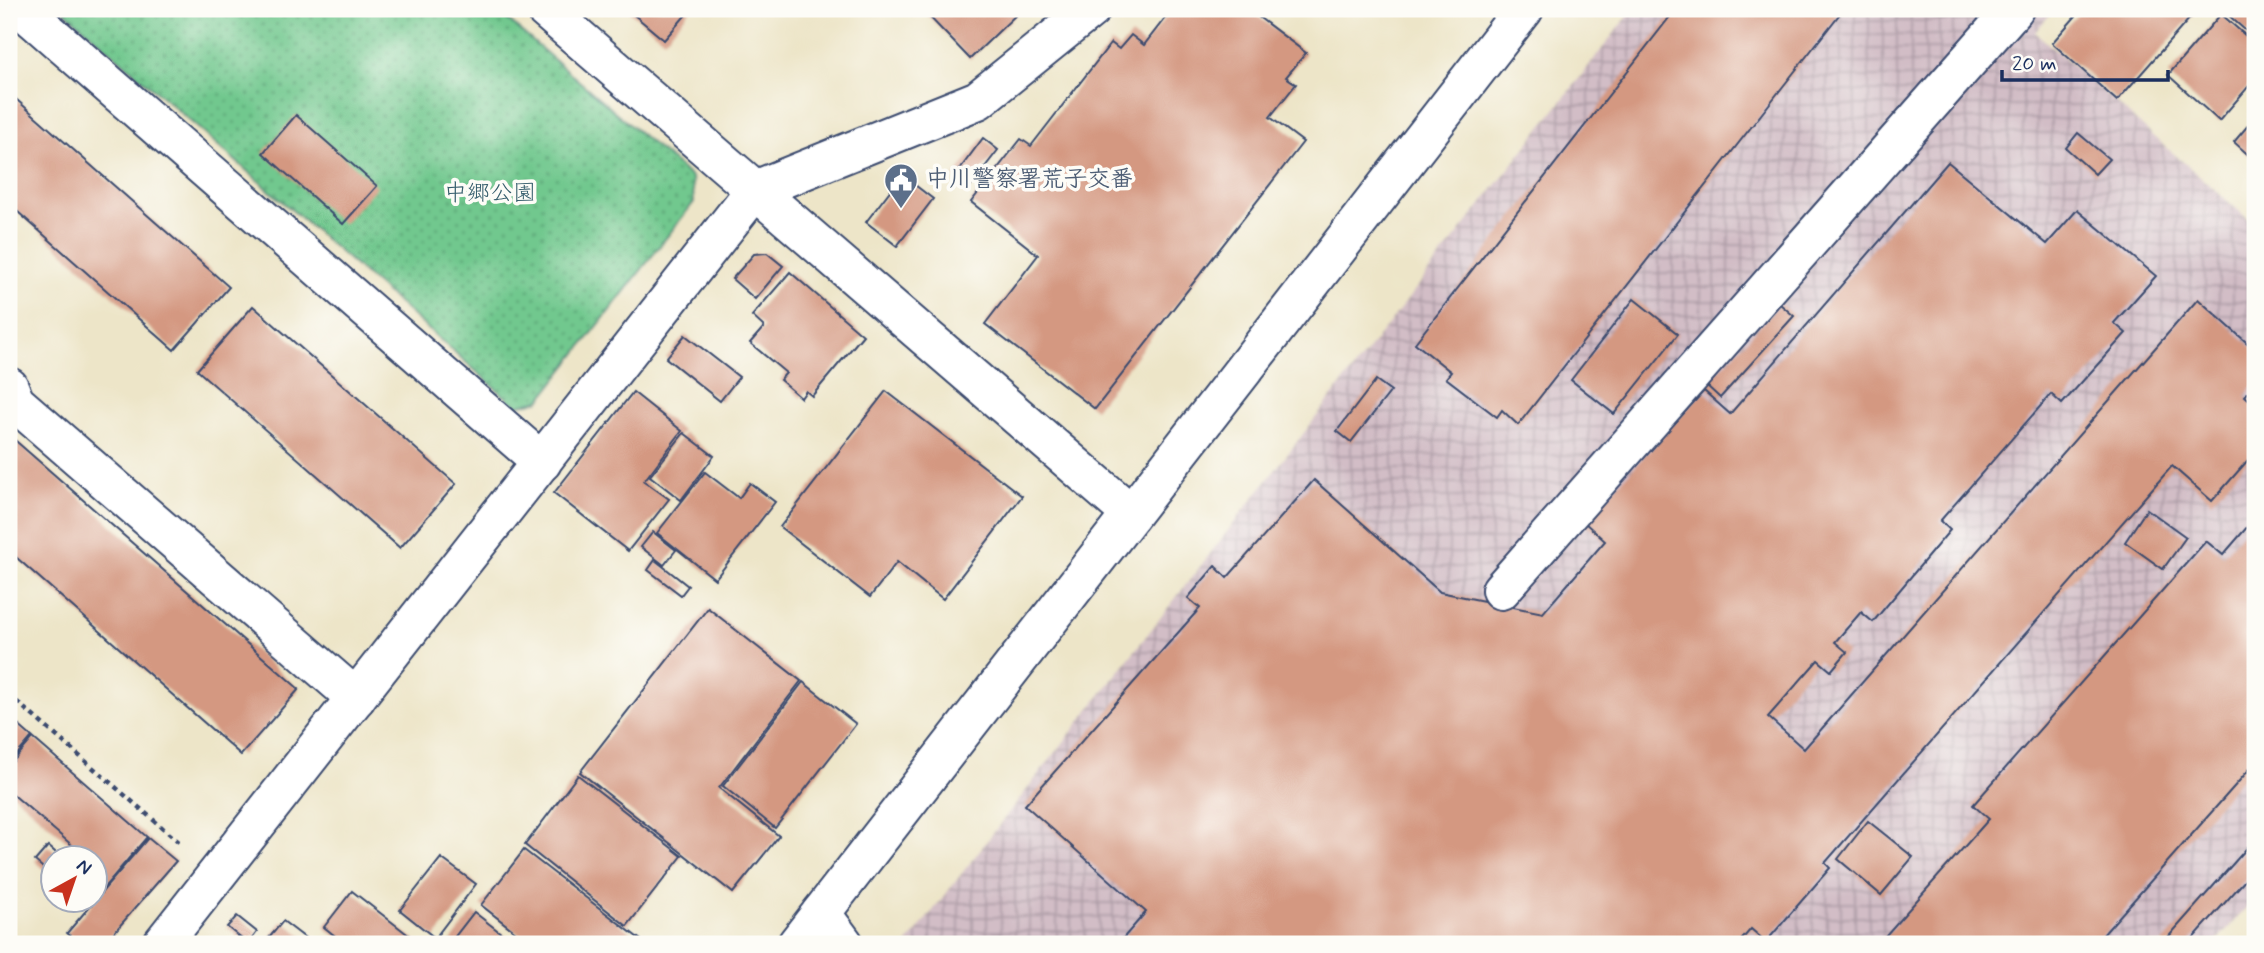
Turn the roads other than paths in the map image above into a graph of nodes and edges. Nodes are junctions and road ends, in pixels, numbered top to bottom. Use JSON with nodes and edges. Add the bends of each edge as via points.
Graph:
{"nodes":[{"id":1,"x":22,"y":9,"type":"edge"},
{"id":2,"x":545,"y":9,"type":"edge"},
{"id":3,"x":1091,"y":9,"type":"edge"},
{"id":4,"x":1524,"y":9,"type":"edge"},
{"id":5,"x":2014,"y":9,"type":"edge"},
{"id":6,"x":755,"y":190,"type":"junction"},
{"id":7,"x":9,"y":387,"type":"edge"},
{"id":8,"x":542,"y":461,"type":"junction"},
{"id":9,"x":1131,"y":514,"type":"junction"},
{"id":10,"x":1501,"y":590,"type":"dead end"},
{"id":11,"x":356,"y":698,"type":"junction"},
{"id":12,"x":821,"y":913,"type":"junction"},
{"id":13,"x":162,"y":944,"type":"edge"},
{"id":14,"x":797,"y":944,"type":"edge"},
{"id":15,"x":844,"y":944,"type":"edge"}],
"edges":[{"from":1,"to":8,"type":"street"},
{"from":2,"to":6,"type":"street"},
{"from":3,"to":6,"type":"street","via":[[978,100]]},
{"from":4,"to":9,"type":"street"},
{"from":5,"to":10,"type":"street"},
{"from":6,"to":8,"type":"street"},
{"from":6,"to":9,"type":"street"},
{"from":7,"to":11,"type":"street","via":[[15,402]]},
{"from":8,"to":11,"type":"street"},
{"from":9,"to":12,"type":"street"},
{"from":11,"to":13,"type":"street"},
{"from":12,"to":14,"type":"street"},
{"from":12,"to":15,"type":"street"}]}
